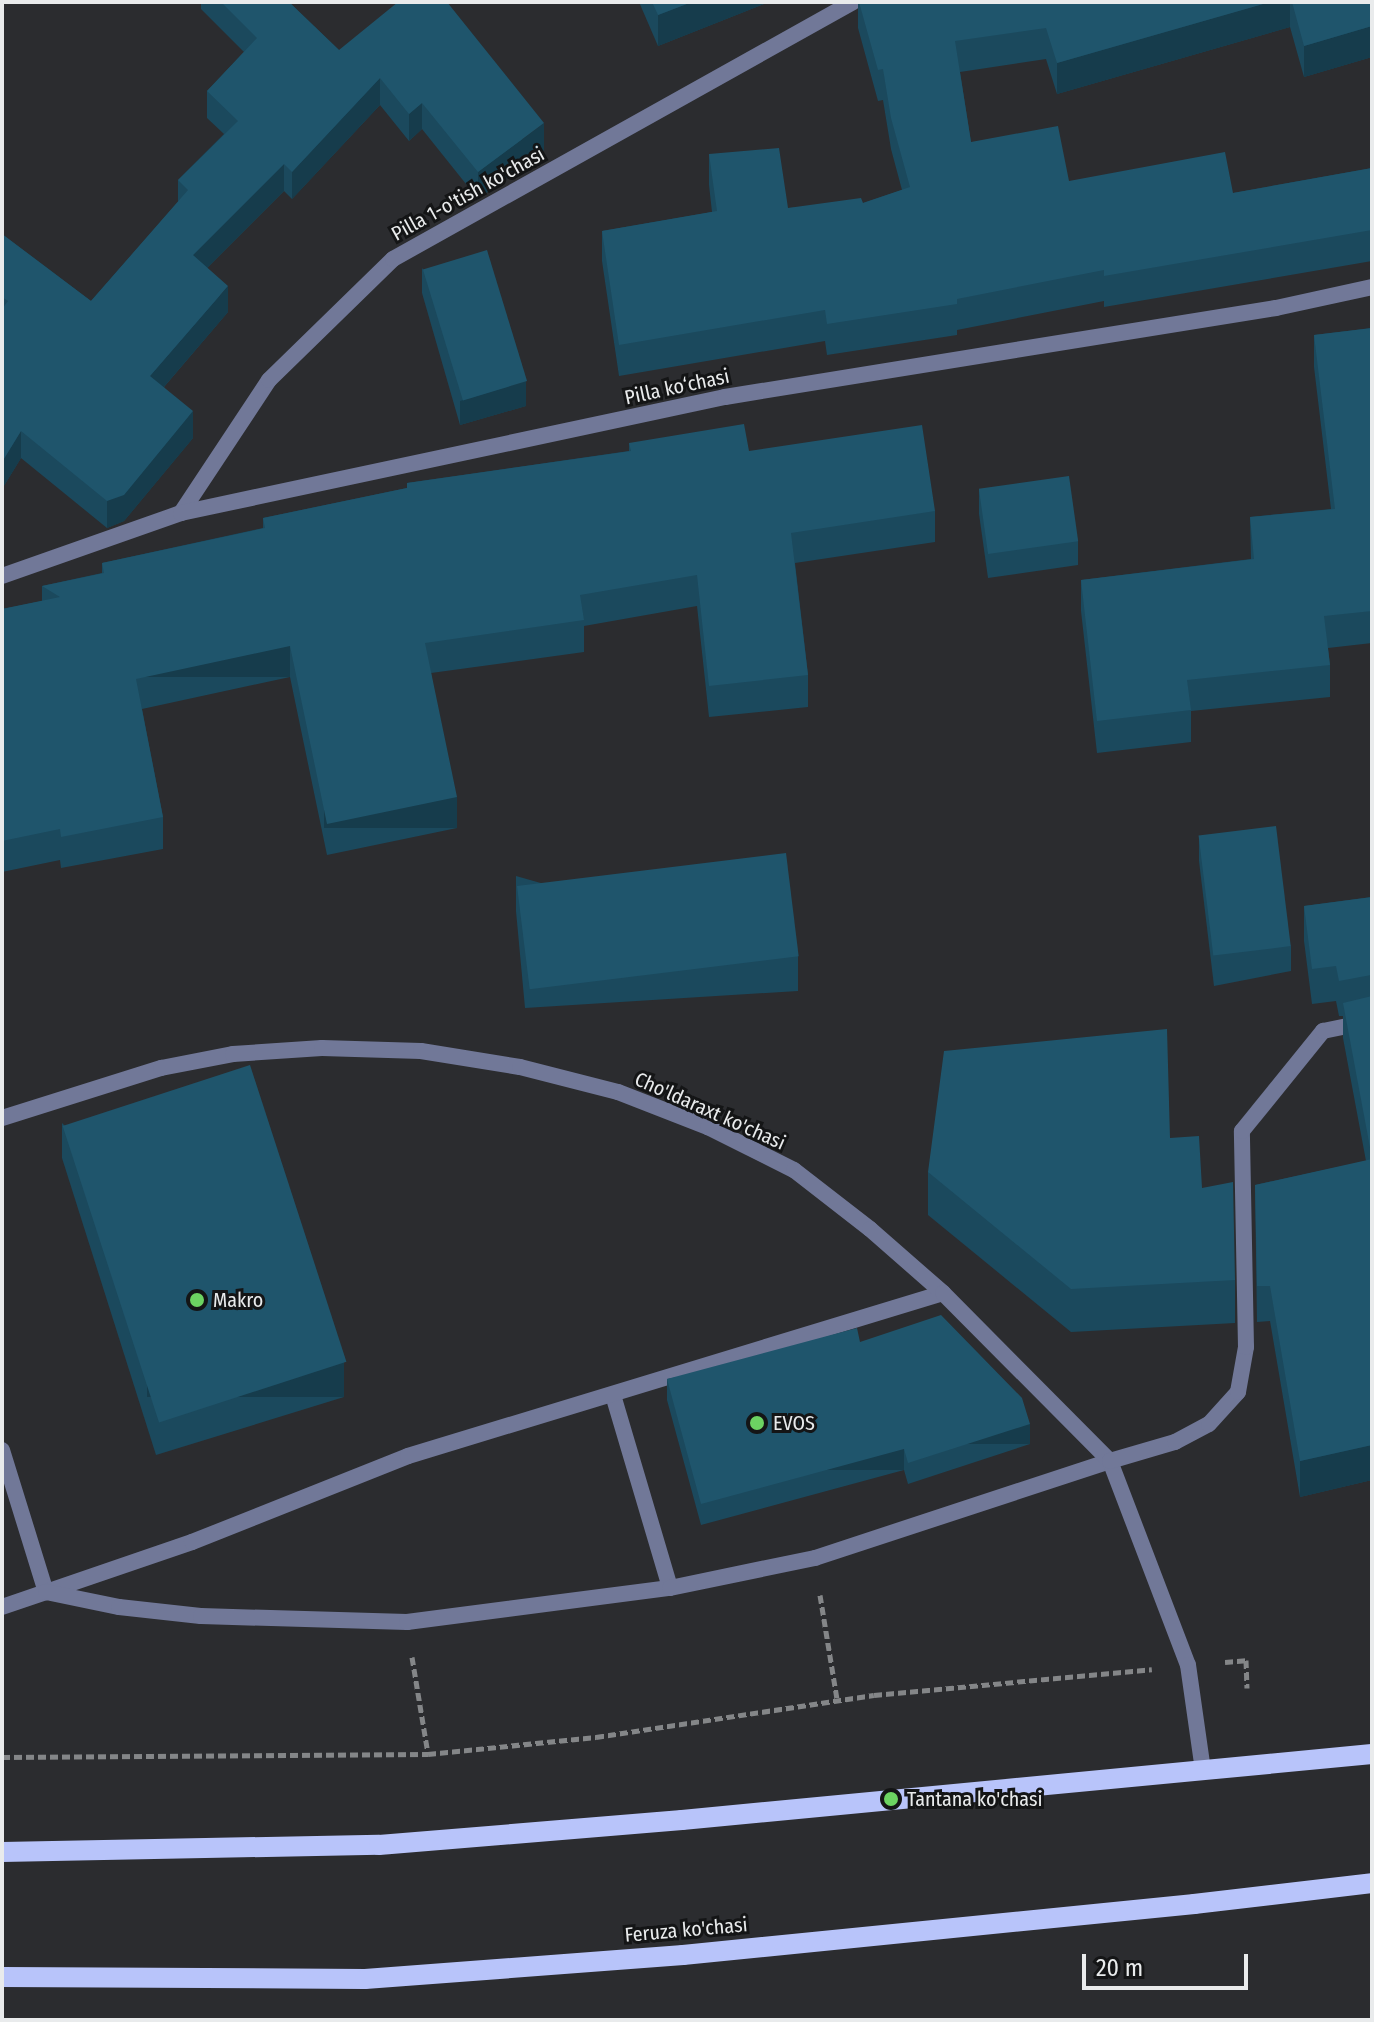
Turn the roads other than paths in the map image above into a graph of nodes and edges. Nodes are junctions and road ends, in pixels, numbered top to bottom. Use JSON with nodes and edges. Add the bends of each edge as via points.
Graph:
{"nodes":[{"id":1,"x":853,"y":2,"type":"edge"},
{"id":2,"x":1372,"y":287,"type":"edge"},
{"id":3,"x":181,"y":513,"type":"junction"},
{"id":4,"x":2,"y":576,"type":"edge"},
{"id":5,"x":1372,"y":1021,"type":"edge"},
{"id":6,"x":2,"y":1118,"type":"edge"},
{"id":7,"x":943,"y":1293,"type":"junction"},
{"id":8,"x":613,"y":1395,"type":"junction"},
{"id":9,"x":2,"y":1450,"type":"edge"},
{"id":10,"x":1110,"y":1461,"type":"junction"},
{"id":11,"x":670,"y":1588,"type":"junction"},
{"id":12,"x":46,"y":1592,"type":"junction"},
{"id":13,"x":2,"y":1607,"type":"edge"},
{"id":14,"x":1372,"y":1754,"type":"edge"},
{"id":15,"x":1203,"y":1770,"type":"junction"},
{"id":16,"x":2,"y":1852,"type":"edge"},
{"id":17,"x":1372,"y":1883,"type":"edge"},
{"id":18,"x":2,"y":1977,"type":"edge"}],
"edges":[{"from":1,"to":3,"type":"street","name":"Pilla 1-o'tish ko'chasi","via":[[393,259],[269,380]]},
{"from":2,"to":3,"type":"street","name":"Pilla ko‘chasi","via":[[1276,308],[725,397]]},
{"from":3,"to":4,"type":"street","name":"Pilla ko‘chasi"},
{"from":5,"to":10,"type":"street","via":[[1323,1031],[1242,1131],[1246,1347],[1238,1392],[1209,1424],[1175,1442]]},
{"from":6,"to":7,"type":"street","name":"Cho'ldaraxt ko'chasi","via":[[161,1068],[233,1054],[322,1048],[421,1051],[520,1067],[631,1097],[708,1127],[794,1170]]},
{"from":7,"to":8,"type":"street"},
{"from":7,"to":10,"type":"street","name":"Cho'ldaraxt ko'chasi"},
{"from":8,"to":11,"type":"street"},
{"from":8,"to":12,"type":"street","via":[[408,1456],[192,1542]]},
{"from":9,"to":12,"type":"street"},
{"from":10,"to":11,"type":"street","via":[[815,1558]]},
{"from":10,"to":15,"type":"street","name":"Cho'ldaraxt ko'chasi","via":[[1188,1665]]},
{"from":11,"to":12,"type":"street","via":[[407,1622],[201,1616]]},
{"from":12,"to":13,"type":"street"},
{"from":14,"to":15,"type":"main road"},
{"from":15,"to":16,"type":"main road","via":[[379,1845]]},
{"from":17,"to":18,"type":"main road","name":"Feruza ko'chasi","via":[[698,1953],[365,1979]]}]}
